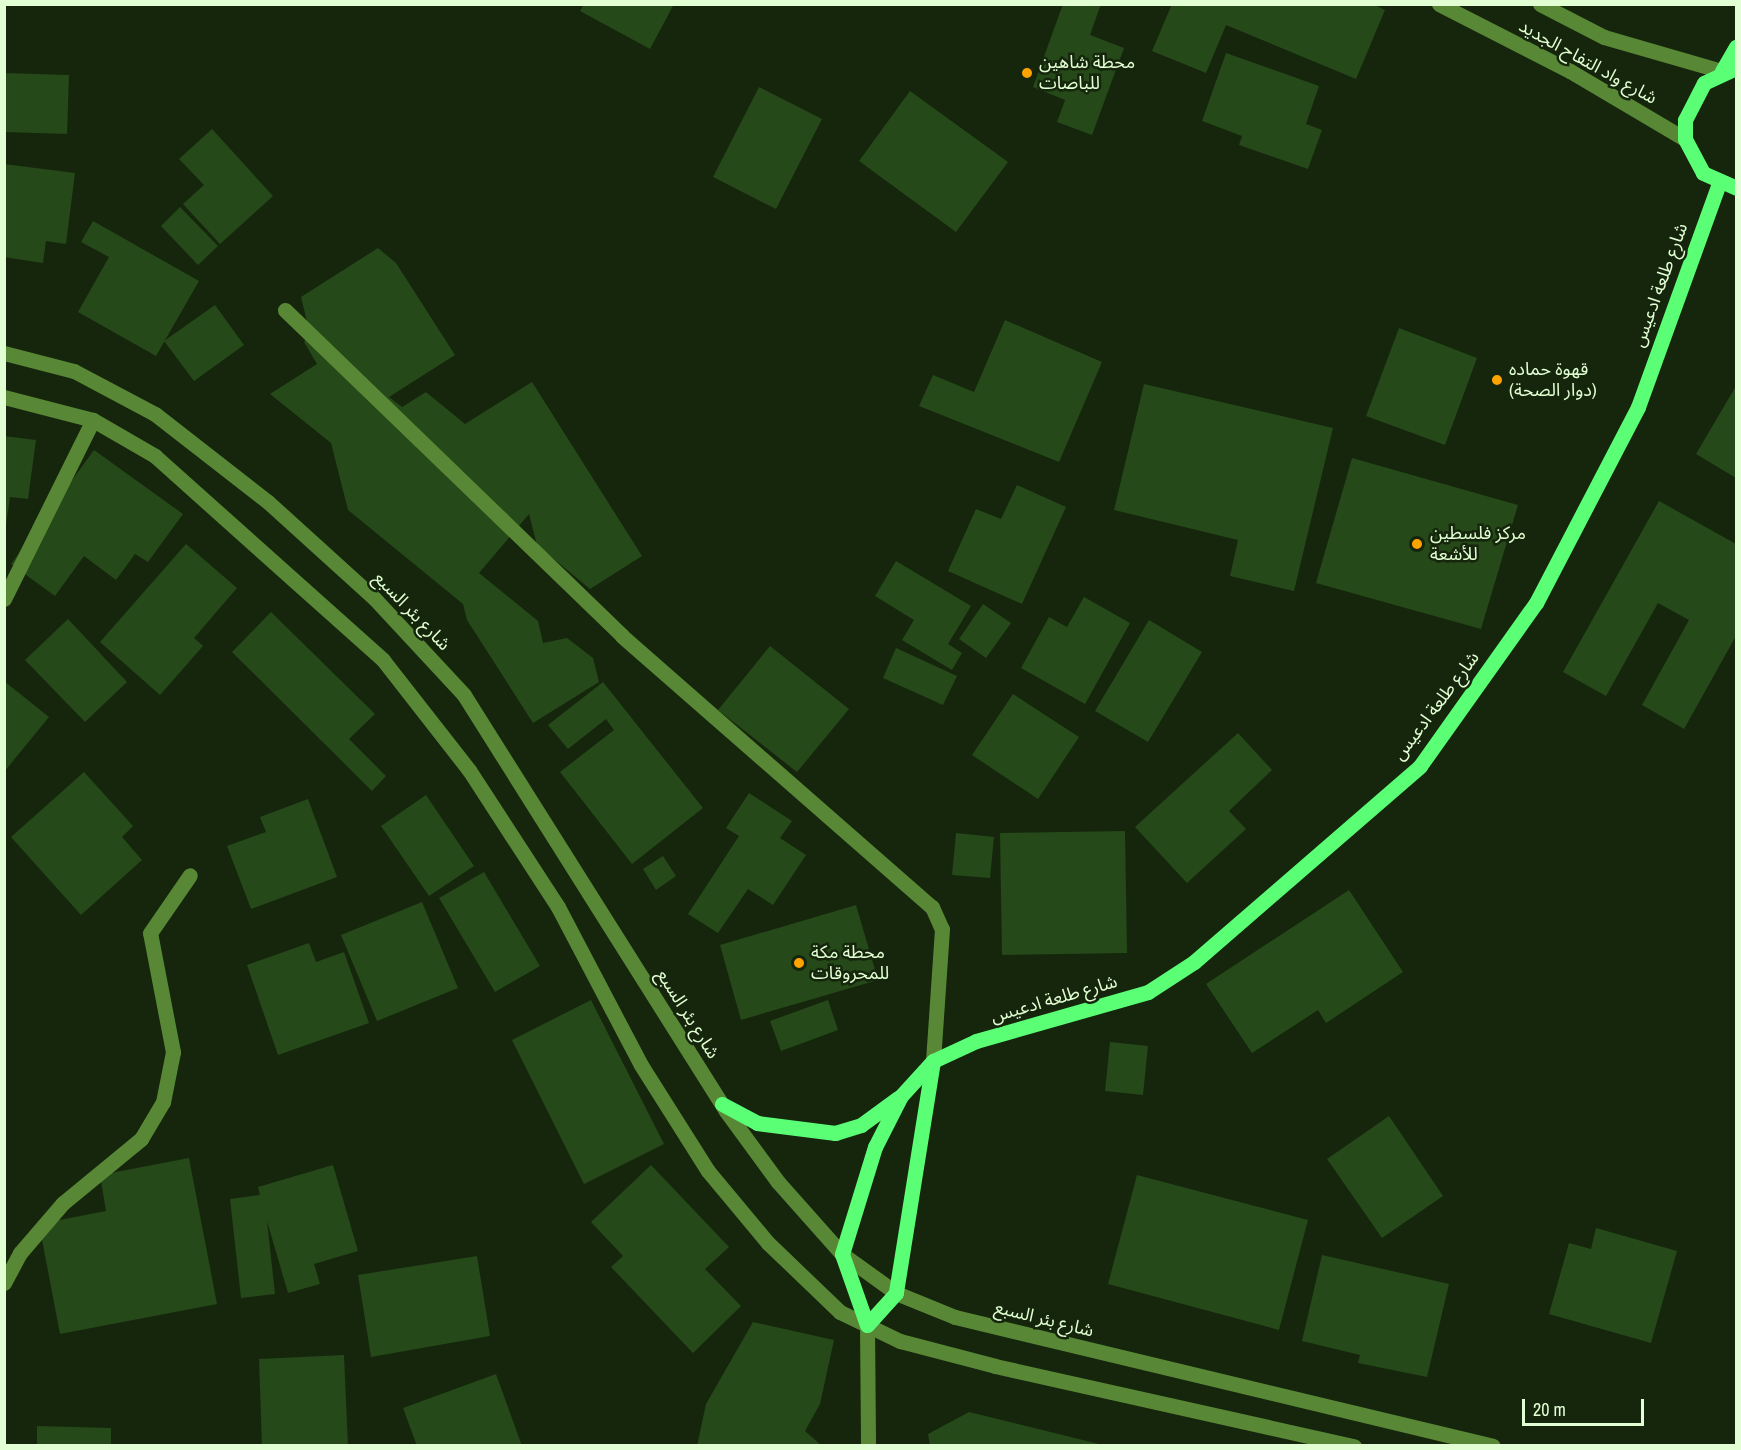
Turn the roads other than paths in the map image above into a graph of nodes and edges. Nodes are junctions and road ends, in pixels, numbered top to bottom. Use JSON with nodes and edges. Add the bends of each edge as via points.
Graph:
{"nodes":[{"id":1,"x":1439,"y":4,"type":"edge"},
{"id":2,"x":1539,"y":4,"type":"edge"},
{"id":3,"x":1737,"y":47,"type":"edge"},
{"id":4,"x":1729,"y":70,"type":"edge"},
{"id":5,"x":1685,"y":139,"type":"junction"},
{"id":6,"x":1719,"y":183,"type":"junction"},
{"id":7,"x":1737,"y":188,"type":"edge"},
{"id":8,"x":285,"y":310,"type":"dead end"},
{"id":9,"x":4,"y":353,"type":"edge"},
{"id":10,"x":4,"y":397,"type":"edge"},
{"id":11,"x":93,"y":420,"type":"junction"},
{"id":12,"x":4,"y":598,"type":"edge"},
{"id":13,"x":190,"y":875,"type":"dead end"},
{"id":14,"x":933,"y":1061,"type":"junction"},
{"id":15,"x":900,"y":1096,"type":"junction"},
{"id":16,"x":722,"y":1104,"type":"junction"},
{"id":17,"x":842,"y":1254,"type":"junction"},
{"id":18,"x":4,"y":1282,"type":"edge"},
{"id":19,"x":896,"y":1293,"type":"junction"},
{"id":20,"x":867,"y":1325,"type":"junction"},
{"id":21,"x":868,"y":1446,"type":"edge"},
{"id":22,"x":1354,"y":1446,"type":"edge"},
{"id":23,"x":1493,"y":1446,"type":"edge"}],
"edges":[{"from":1,"to":5,"type":"street","name":"شارع واد التفاح الجديد","via":[[1570,71]]},
{"from":2,"to":4,"type":"street","name":"شارع واد التفاح الجديد","via":[[1604,36]]},
{"from":3,"to":4,"type":"main road"},
{"from":4,"to":5,"type":"main road","via":[[1691,100]]},
{"from":5,"to":6,"type":"main road","via":[[1703,173]]},
{"from":6,"to":7,"type":"main road"},
{"from":6,"to":14,"type":"main road","name":"شارع طلعة ادعيس","via":[[1638,407],[1536,603],[1420,766],[1194,962],[1148,992],[976,1041]]},
{"from":8,"to":14,"type":"street","via":[[622,636],[932,907],[942,929]]},
{"from":9,"to":16,"type":"street","name":"شارع بئر السبع","via":[[74,371],[155,414],[268,502],[374,598],[464,694]]},
{"from":10,"to":11,"type":"street"},
{"from":11,"to":12,"type":"street"},
{"from":11,"to":20,"type":"street","via":[[155,456],[383,660],[469,770],[558,906],[641,1065],[708,1171],[808,1283],[840,1312]]},
{"from":13,"to":18,"type":"street","via":[[150,933],[172,1052],[163,1102],[141,1139],[63,1203],[20,1253]]},
{"from":14,"to":15,"type":"main road","name":"شارع طلعة ادعيس"},
{"from":14,"to":19,"type":"main road"},
{"from":15,"to":16,"type":"main road","via":[[861,1125],[835,1132],[757,1123]]},
{"from":15,"to":17,"type":"main road","name":"شارع طلعة ادعيس","via":[[875,1147]]},
{"from":16,"to":17,"type":"street","name":"شارع بئر السبع","via":[[778,1182]]},
{"from":17,"to":19,"type":"street","name":"شارع بئر السبع"},
{"from":17,"to":20,"type":"main road"},
{"from":19,"to":20,"type":"main road"},
{"from":19,"to":23,"type":"street","name":"شارع بئر السبع","via":[[954,1317]]},
{"from":20,"to":21,"type":"street"},
{"from":20,"to":22,"type":"street","via":[[900,1341],[995,1366]]}]}
